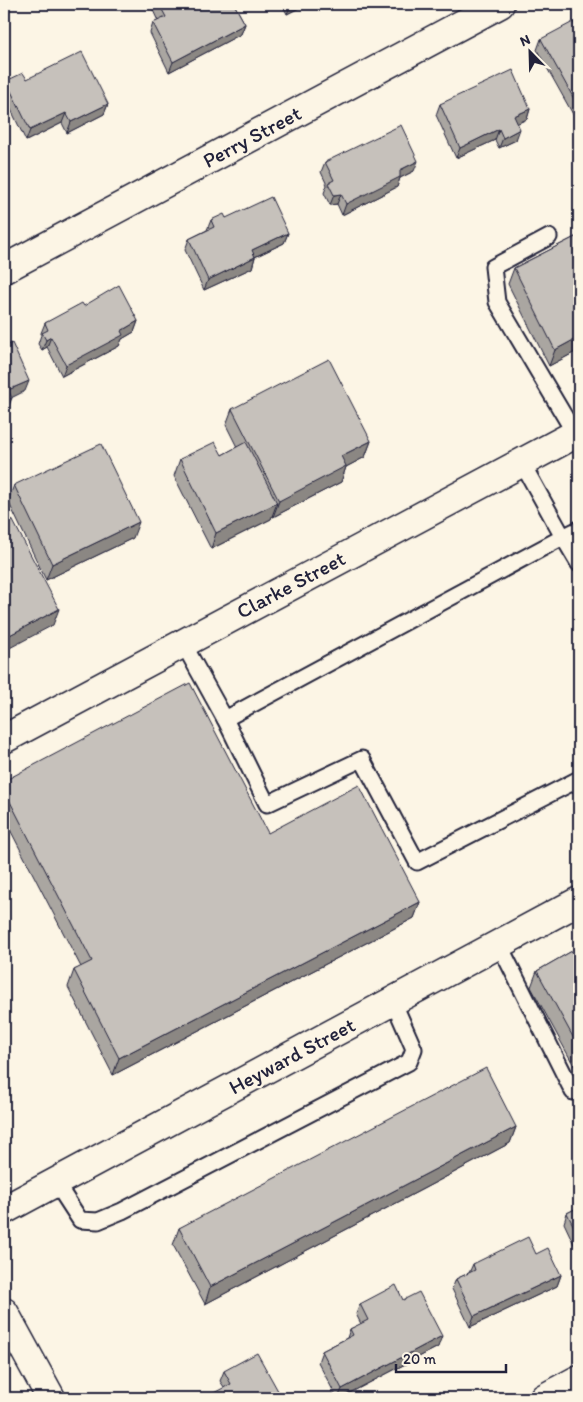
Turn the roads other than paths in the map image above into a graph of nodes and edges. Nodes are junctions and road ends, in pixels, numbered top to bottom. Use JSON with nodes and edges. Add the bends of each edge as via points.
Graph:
{"nodes":[{"id":1,"x":500,"y":4,"type":"edge"},
{"id":2,"x":548,"y":237,"type":"dead end"},
{"id":3,"x":4,"y":269,"type":"edge"},
{"id":4,"x":577,"y":433,"type":"edge"},
{"id":5,"x":522,"y":463,"type":"junction"},
{"id":6,"x":579,"y":528,"type":"edge"},
{"id":7,"x":563,"y":537,"type":"junction"},
{"id":8,"x":579,"y":564,"type":"edge"},
{"id":9,"x":183,"y":643,"type":"junction"},
{"id":10,"x":225,"y":719,"type":"junction"},
{"id":11,"x":4,"y":739,"type":"edge"},
{"id":12,"x":579,"y":779,"type":"edge"},
{"id":13,"x":579,"y":901,"type":"edge"},
{"id":14,"x":498,"y":944,"type":"junction"},
{"id":15,"x":393,"y":1001,"type":"junction"},
{"id":16,"x":573,"y":1092,"type":"dead end"},
{"id":17,"x":56,"y":1183,"type":"junction"},
{"id":18,"x":4,"y":1210,"type":"edge"},
{"id":19,"x":4,"y":1312,"type":"edge"},
{"id":20,"x":579,"y":1379,"type":"edge"},
{"id":21,"x":51,"y":1398,"type":"edge"},
{"id":22,"x":544,"y":1398,"type":"edge"}],
"edges":[{"from":1,"to":3,"type":"street","name":"Perry Street"},
{"from":2,"to":4,"type":"lane","via":[[493,267],[497,302]]},
{"from":4,"to":5,"type":"street","name":"Clarke Street"},
{"from":5,"to":7,"type":"lane"},
{"from":5,"to":9,"type":"street","name":"Clarke Street"},
{"from":6,"to":7,"type":"lane"},
{"from":7,"to":8,"type":"lane"},
{"from":7,"to":10,"type":"lane"},
{"from":9,"to":10,"type":"lane"},
{"from":9,"to":11,"type":"street","name":"Clarke Street"},
{"from":10,"to":12,"type":"lane","via":[[267,804],[362,759],[417,862]]},
{"from":13,"to":14,"type":"street","name":"Heyward Street"},
{"from":14,"to":15,"type":"street","name":"Heyward Street"},
{"from":14,"to":16,"type":"lane"},
{"from":15,"to":17,"type":"street","name":"Heyward Street"},
{"from":15,"to":17,"type":"lane","via":[[414,1049],[409,1062],[98,1221],[80,1220]]},
{"from":17,"to":18,"type":"street","name":"Heyward Street"},
{"from":19,"to":21,"type":"street"},
{"from":20,"to":22,"type":"street"}]}
